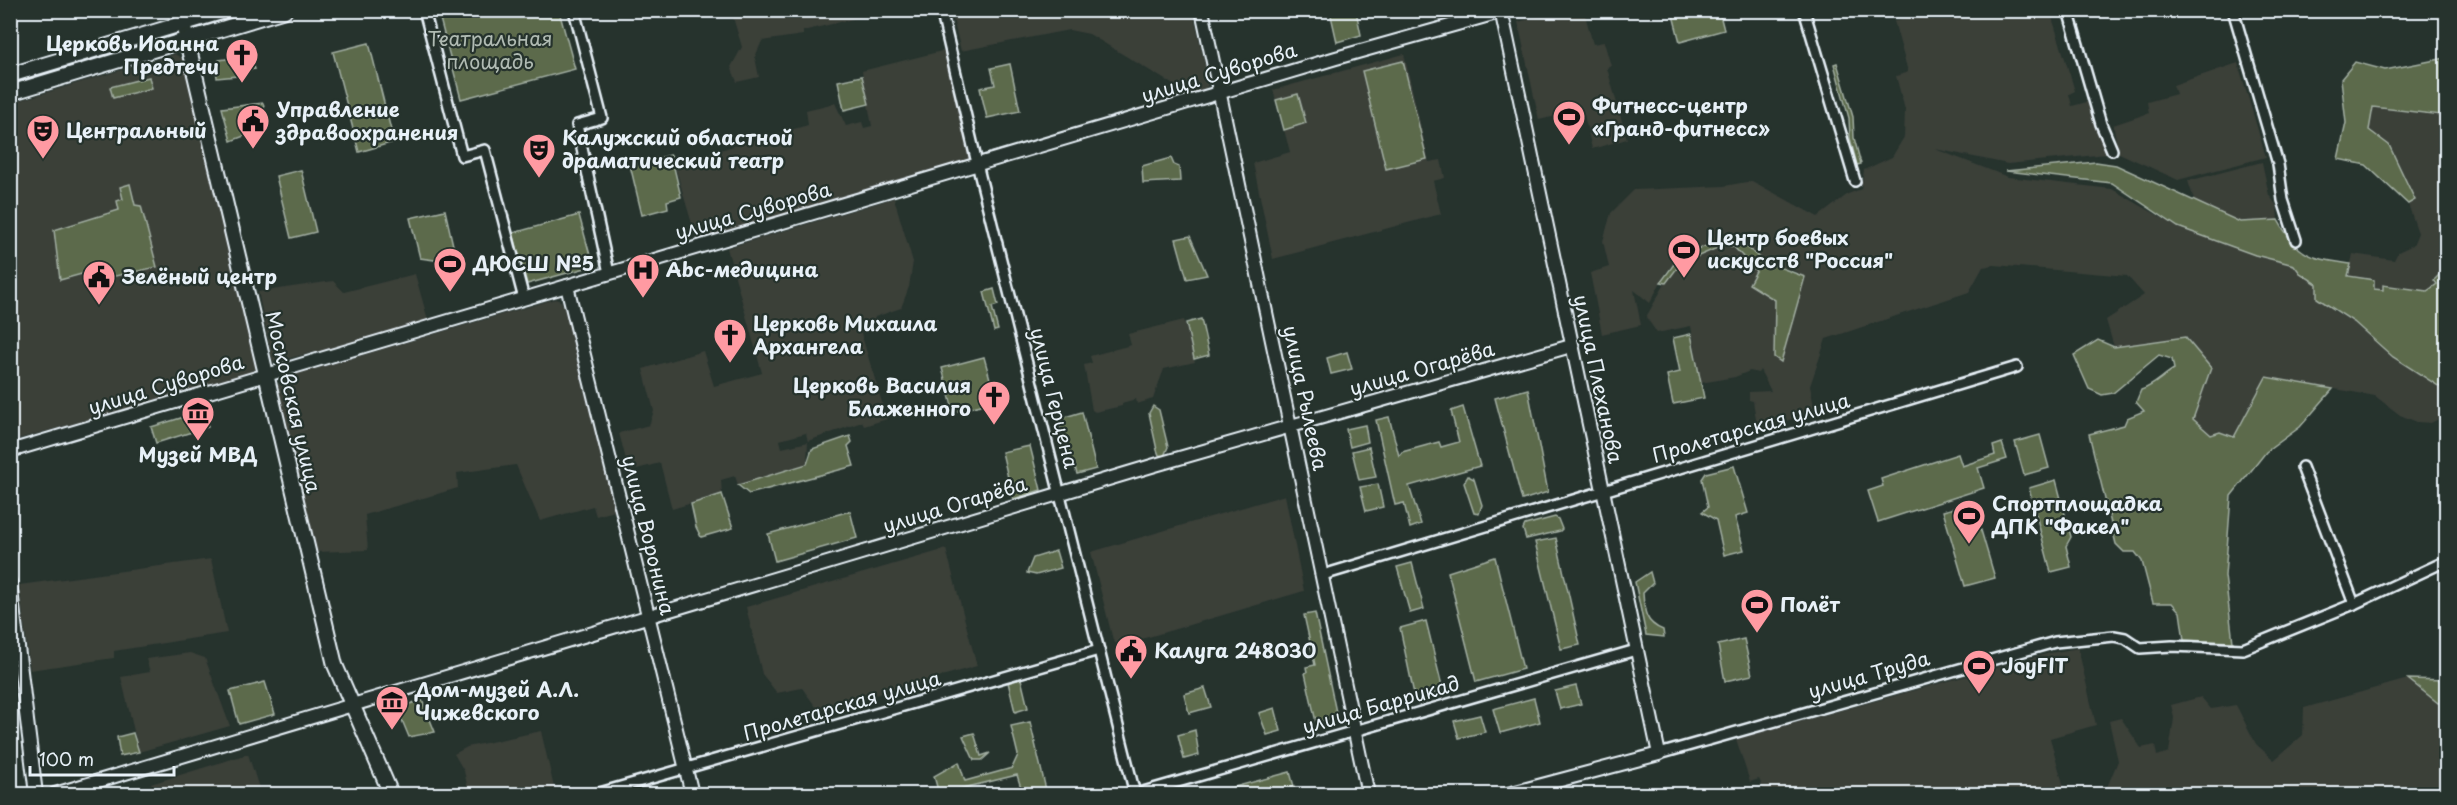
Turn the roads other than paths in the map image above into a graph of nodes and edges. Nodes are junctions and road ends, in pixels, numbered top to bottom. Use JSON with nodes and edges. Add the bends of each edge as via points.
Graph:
{"nodes":[{"id":1,"x":228,"y":10,"type":"edge"},
{"id":2,"x":285,"y":10,"type":"edge"},
{"id":3,"x":424,"y":10,"type":"edge"},
{"id":4,"x":574,"y":10,"type":"edge"},
{"id":5,"x":941,"y":10,"type":"edge"},
{"id":6,"x":1202,"y":10,"type":"edge"},
{"id":7,"x":1804,"y":10,"type":"edge"},
{"id":8,"x":2068,"y":10,"type":"edge"},
{"id":9,"x":2233,"y":10,"type":"edge"},
{"id":10,"x":1503,"y":11,"type":"edge"},
{"id":11,"x":182,"y":17,"type":"edge"},
{"id":12,"x":188,"y":40,"type":"junction"},
{"id":13,"x":10,"y":75,"type":"edge"},
{"id":14,"x":10,"y":93,"type":"edge"},
{"id":15,"x":1219,"y":93,"type":"junction"},
{"id":16,"x":2112,"y":150,"type":"dead end"},
{"id":17,"x":977,"y":165,"type":"junction"},
{"id":18,"x":1855,"y":182,"type":"dead end"},
{"id":19,"x":2296,"y":240,"type":"dead end"},
{"id":20,"x":609,"y":273,"type":"junction"},
{"id":21,"x":567,"y":286,"type":"junction"},
{"id":22,"x":524,"y":298,"type":"junction"},
{"id":23,"x":1571,"y":346,"type":"junction"},
{"id":24,"x":2017,"y":367,"type":"dead end"},
{"id":25,"x":266,"y":375,"type":"junction"},
{"id":26,"x":1291,"y":428,"type":"junction"},
{"id":27,"x":10,"y":451,"type":"edge"},
{"id":28,"x":2302,"y":467,"type":"dead end"},
{"id":29,"x":1601,"y":491,"type":"junction"},
{"id":30,"x":1059,"y":494,"type":"junction"},
{"id":31,"x":2446,"y":561,"type":"edge"},
{"id":32,"x":1323,"y":575,"type":"junction"},
{"id":33,"x":10,"y":582,"type":"edge"},
{"id":34,"x":2354,"y":604,"type":"junction"},
{"id":35,"x":648,"y":618,"type":"junction"},
{"id":36,"x":1099,"y":650,"type":"junction"},
{"id":37,"x":1636,"y":650,"type":"junction"},
{"id":38,"x":351,"y":705,"type":"junction"},
{"id":39,"x":1355,"y":731,"type":"junction"},
{"id":40,"x":1659,"y":754,"type":"junction"},
{"id":41,"x":686,"y":770,"type":"junction"},
{"id":42,"x":1523,"y":793,"type":"edge"},
{"id":43,"x":36,"y":795,"type":"edge"},
{"id":44,"x":55,"y":795,"type":"edge"},
{"id":45,"x":391,"y":795,"type":"edge"},
{"id":46,"x":596,"y":795,"type":"edge"},
{"id":47,"x":692,"y":795,"type":"edge"},
{"id":48,"x":1136,"y":795,"type":"edge"},
{"id":49,"x":1368,"y":795,"type":"edge"},
{"id":50,"x":1508,"y":795,"type":"edge"}],
"edges":[{"from":1,"to":11,"type":"main road"},
{"from":2,"to":12,"type":"main road"},
{"from":3,"to":22,"type":"street","via":[[462,156],[485,150]]},
{"from":4,"to":20,"type":"street","via":[[602,118],[577,125]]},
{"from":5,"to":17,"type":"street","name":"улица Герцена"},
{"from":6,"to":15,"type":"street","name":"улица Рылеева"},
{"from":7,"to":18,"type":"street"},
{"from":8,"to":16,"type":"street"},
{"from":9,"to":19,"type":"street"},
{"from":10,"to":15,"type":"street","name":"улица Суворова"},
{"from":10,"to":23,"type":"street","name":"улица Плеханова"},
{"from":11,"to":12,"type":"main road","name":"Московская улица"},
{"from":11,"to":13,"type":"main road"},
{"from":12,"to":14,"type":"main road"},
{"from":12,"to":25,"type":"main road","name":"Московская улица"},
{"from":15,"to":17,"type":"street","name":"улица Суворова"},
{"from":15,"to":26,"type":"street","name":"улица Рылеева"},
{"from":17,"to":20,"type":"street","name":"улица Суворова"},
{"from":17,"to":30,"type":"street","name":"улица Герцена"},
{"from":20,"to":21,"type":"street","name":"улица Суворова"},
{"from":21,"to":22,"type":"street","name":"улица Суворова"},
{"from":21,"to":35,"type":"street","name":"улица Воронина"},
{"from":22,"to":25,"type":"street","name":"улица Суворова"},
{"from":23,"to":26,"type":"street","name":"улица Огарёва"},
{"from":23,"to":29,"type":"street","name":"улица Плеханова"},
{"from":24,"to":29,"type":"street","name":"Пролетарская улица"},
{"from":25,"to":27,"type":"street","name":"улица Суворова"},
{"from":25,"to":38,"type":"main road","name":"Московская улица","via":[[333,657]]},
{"from":26,"to":30,"type":"street","name":"улица Огарёва"},
{"from":26,"to":32,"type":"street","name":"улица Рылеева"},
{"from":28,"to":34,"type":"street"},
{"from":29,"to":32,"type":"street","name":"Пролетарская улица"},
{"from":29,"to":37,"type":"street","name":"улица Плеханова"},
{"from":30,"to":35,"type":"street","name":"улица Огарёва"},
{"from":30,"to":36,"type":"street","name":"улица Герцена"},
{"from":31,"to":34,"type":"street"},
{"from":32,"to":39,"type":"street","name":"улица Рылеева"},
{"from":33,"to":43,"type":"street"},
{"from":34,"to":40,"type":"street","name":"улица Труда","via":[[2244,649],[2140,648],[2114,636],[2055,642]]},
{"from":35,"to":38,"type":"street","name":"улица Огарёва"},
{"from":35,"to":41,"type":"street","name":"улица Воронина"},
{"from":36,"to":41,"type":"street","name":"Пролетарская улица"},
{"from":36,"to":48,"type":"street","name":"улица Герцена"},
{"from":37,"to":39,"type":"street","name":"улица Баррикад"},
{"from":37,"to":40,"type":"street","name":"улица Плеханова"},
{"from":38,"to":44,"type":"street","name":"улица Огарёва"},
{"from":38,"to":45,"type":"main road","name":"Московская улица"},
{"from":39,"to":48,"type":"street","name":"улица Баррикад"},
{"from":39,"to":49,"type":"street","name":"улица Рылеева"},
{"from":40,"to":42,"type":"street","name":"улица Труда"},
{"from":41,"to":46,"type":"street","name":"Пролетарская улица","via":[[671,771]]},
{"from":41,"to":47,"type":"street","name":"улица Воронина"},
{"from":42,"to":50,"type":"street","name":"улица Труда"}]}
